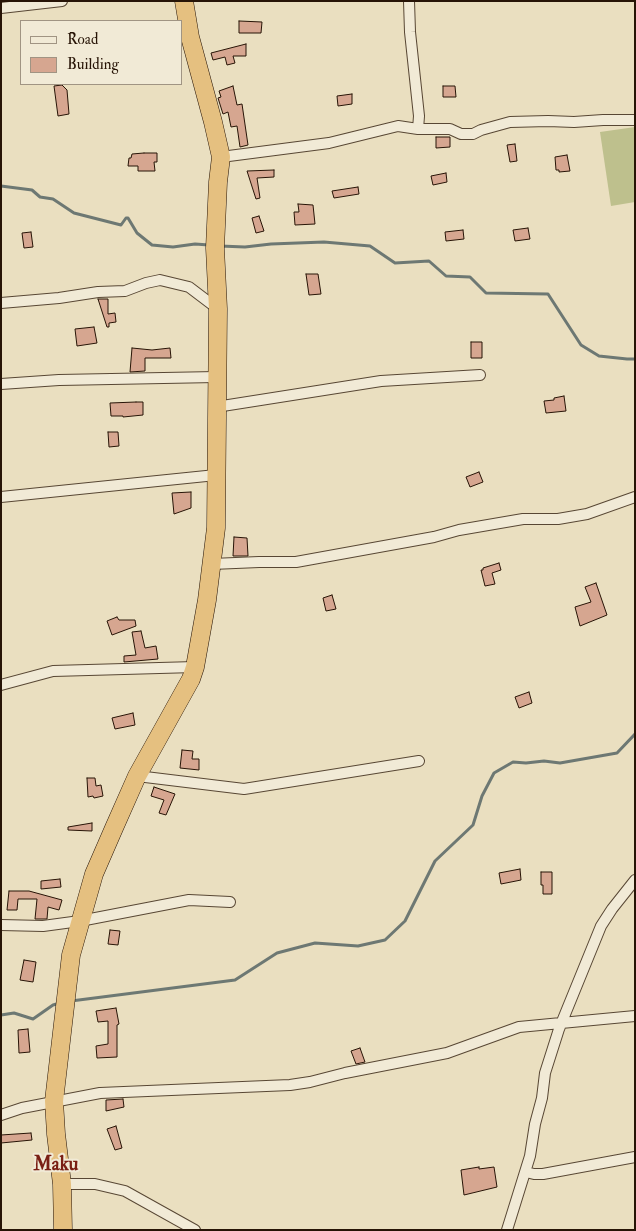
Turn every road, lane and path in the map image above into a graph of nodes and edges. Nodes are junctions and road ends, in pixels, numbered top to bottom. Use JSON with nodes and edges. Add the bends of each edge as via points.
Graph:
{"nodes":[{"id":1,"x":62,"y":1,"type":"edge"},
{"id":2,"x":184,"y":1,"type":"edge"},
{"id":3,"x":409,"y":1,"type":"edge"},
{"id":4,"x":1,"y":8,"type":"edge"},
{"id":5,"x":635,"y":120,"type":"edge"},
{"id":6,"x":418,"y":128,"type":"junction"},
{"id":7,"x":221,"y":158,"type":"junction"},
{"id":8,"x":1,"y":304,"type":"edge"},
{"id":9,"x":218,"y":309,"type":"junction"},
{"id":10,"x":480,"y":375,"type":"dead end"},
{"id":11,"x":216,"y":377,"type":"junction"},
{"id":12,"x":1,"y":384,"type":"edge"},
{"id":13,"x":216,"y":408,"type":"junction"},
{"id":14,"x":216,"y":475,"type":"junction"},
{"id":15,"x":1,"y":497,"type":"edge"},
{"id":16,"x":635,"y":497,"type":"edge"},
{"id":17,"x":212,"y":564,"type":"junction"},
{"id":18,"x":195,"y":667,"type":"junction"},
{"id":19,"x":1,"y":685,"type":"edge"},
{"id":20,"x":419,"y":761,"type":"dead end"},
{"id":21,"x":137,"y":776,"type":"junction"},
{"id":22,"x":635,"y":880,"type":"edge"},
{"id":23,"x":230,"y":902,"type":"dead end"},
{"id":24,"x":80,"y":922,"type":"junction"},
{"id":25,"x":1,"y":925,"type":"edge"},
{"id":26,"x":635,"y":1016,"type":"edge"},
{"id":27,"x":561,"y":1023,"type":"junction"},
{"id":28,"x":54,"y":1101,"type":"junction"},
{"id":29,"x":1,"y":1115,"type":"edge"},
{"id":30,"x":635,"y":1157,"type":"edge"},
{"id":31,"x":526,"y":1172,"type":"junction"},
{"id":32,"x":62,"y":1184,"type":"junction"},
{"id":33,"x":63,"y":1230,"type":"edge"},
{"id":34,"x":195,"y":1230,"type":"edge"},
{"id":35,"x":507,"y":1230,"type":"edge"}],
"edges":[{"from":1,"to":4,"type":"street"},
{"from":2,"to":7,"type":"highway"},
{"from":3,"to":6,"type":"street"},
{"from":5,"to":6,"type":"street","via":[[510,122],[473,134]]},
{"from":6,"to":7,"type":"street","via":[[398,126],[329,143]]},
{"from":7,"to":9,"type":"highway","via":[[215,246]]},
{"from":8,"to":9,"type":"street","via":[[125,291],[160,280],[189,287]]},
{"from":9,"to":11,"type":"highway"},
{"from":10,"to":13,"type":"street","via":[[381,381]]},
{"from":11,"to":12,"type":"street"},
{"from":11,"to":13,"type":"highway"},
{"from":13,"to":14,"type":"highway"},
{"from":14,"to":15,"type":"street"},
{"from":14,"to":17,"type":"highway"},
{"from":16,"to":17,"type":"street","via":[[587,514],[558,519],[522,519],[296,562]]},
{"from":17,"to":18,"type":"highway"},
{"from":18,"to":19,"type":"street","via":[[53,671]]},
{"from":18,"to":21,"type":"highway","via":[[188,687]]},
{"from":20,"to":21,"type":"street","via":[[244,789]]},
{"from":21,"to":24,"type":"highway","via":[[94,874]]},
{"from":22,"to":27,"type":"street","via":[[601,926]]},
{"from":23,"to":24,"type":"street","via":[[190,900]]},
{"from":24,"to":25,"type":"street","via":[[43,926]]},
{"from":24,"to":28,"type":"highway","via":[[71,955]]},
{"from":26,"to":27,"type":"street"},
{"from":27,"to":28,"type":"street","via":[[519,1027],[447,1053],[300,1083],[100,1093]]},
{"from":27,"to":31,"type":"street","via":[[546,1073]]},
{"from":28,"to":29,"type":"street"},
{"from":28,"to":32,"type":"highway"},
{"from":30,"to":31,"type":"street","via":[[544,1174]]},
{"from":31,"to":35,"type":"street"},
{"from":32,"to":33,"type":"highway"},
{"from":32,"to":34,"type":"street","via":[[95,1184],[125,1191]]}]}
